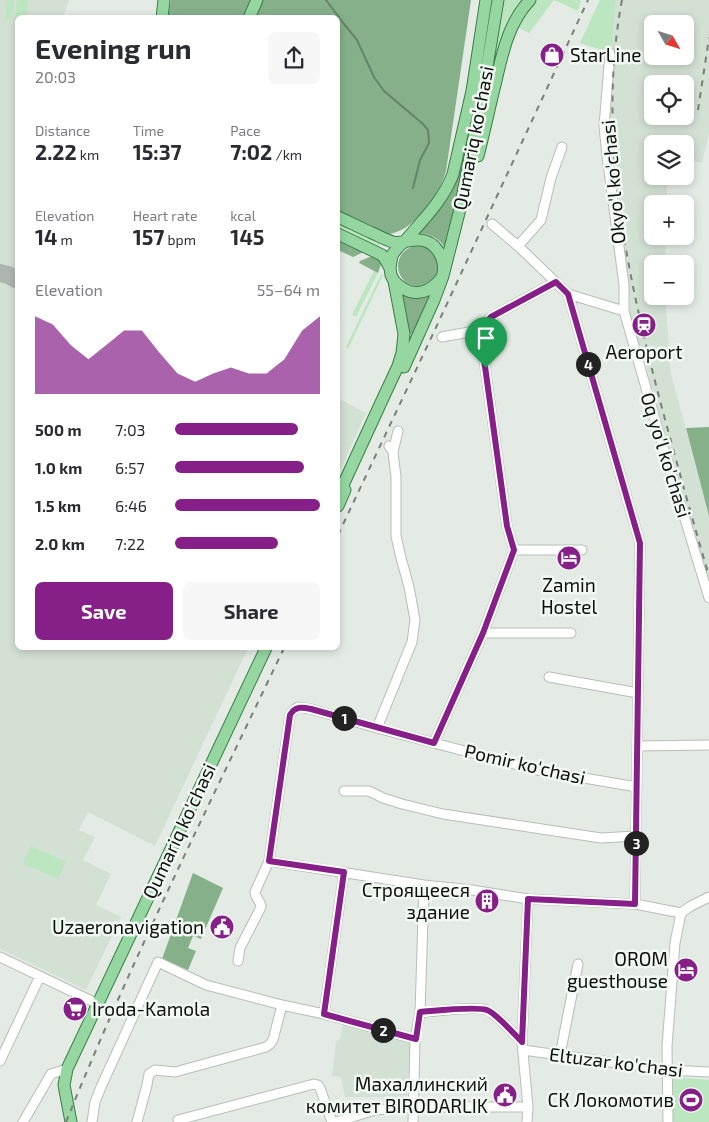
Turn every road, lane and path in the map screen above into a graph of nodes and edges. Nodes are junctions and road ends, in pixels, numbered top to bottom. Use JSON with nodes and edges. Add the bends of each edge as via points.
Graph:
{"nodes":[{"id":1,"x":164,"y":0,"type":"edge"},
{"id":2,"x":258,"y":0,"type":"edge"},
{"id":3,"x":486,"y":0,"type":"edge"},
{"id":4,"x":498,"y":0,"type":"edge"},
{"id":5,"x":530,"y":0,"type":"edge"},
{"id":6,"x":162,"y":15,"type":"edge"},
{"id":7,"x":250,"y":15,"type":"edge"},
{"id":8,"x":610,"y":53,"type":"dead end"},
{"id":9,"x":562,"y":147,"type":"dead end"},
{"id":10,"x":459,"y":212,"type":"junction"},
{"id":11,"x":340,"y":218,"type":"edge"},
{"id":12,"x":492,"y":224,"type":"dead end"},
{"id":13,"x":340,"y":235,"type":"edge"},
{"id":14,"x":404,"y":242,"type":"junction"},
{"id":15,"x":518,"y":246,"type":"junction"},
{"id":16,"x":390,"y":268,"type":"junction"},
{"id":17,"x":443,"y":276,"type":"junction"},
{"id":18,"x":394,"y":281,"type":"junction"},
{"id":19,"x":556,"y":282,"type":"junction"},
{"id":20,"x":568,"y":294,"type":"junction"},
{"id":21,"x":624,"y":311,"type":"junction"},
{"id":22,"x":480,"y":330,"type":"junction"},
{"id":23,"x":442,"y":337,"type":"dead end"},
{"id":24,"x":398,"y":431,"type":"dead end"},
{"id":25,"x":340,"y":492,"type":"edge"},
{"id":26,"x":340,"y":502,"type":"edge"},
{"id":27,"x":514,"y":550,"type":"junction"},
{"id":28,"x":582,"y":550,"type":"dead end"},
{"id":29,"x":709,"y":598,"type":"edge"},
{"id":30,"x":483,"y":633,"type":"junction"},
{"id":31,"x":571,"y":633,"type":"dead end"},
{"id":32,"x":265,"y":650,"type":"edge"},
{"id":33,"x":271,"y":650,"type":"edge"},
{"id":34,"x":549,"y":677,"type":"dead end"},
{"id":35,"x":638,"y":693,"type":"junction"},
{"id":36,"x":377,"y":728,"type":"junction"},
{"id":37,"x":434,"y":743,"type":"junction"},
{"id":38,"x":709,"y":745,"type":"edge"},
{"id":39,"x":637,"y":746,"type":"junction"},
{"id":40,"x":637,"y":787,"type":"junction"},
{"id":41,"x":344,"y":791,"type":"dead end"},
{"id":42,"x":636,"y":836,"type":"junction"},
{"id":43,"x":269,"y":861,"type":"junction"},
{"id":44,"x":344,"y":872,"type":"junction"},
{"id":45,"x":424,"y":885,"type":"junction"},
{"id":46,"x":709,"y":897,"type":"edge"},
{"id":47,"x":528,"y":899,"type":"junction"},
{"id":48,"x":635,"y":904,"type":"junction"},
{"id":49,"x":681,"y":913,"type":"junction"},
{"id":50,"x":0,"y":957,"type":"edge"},
{"id":51,"x":238,"y":962,"type":"dead end"},
{"id":52,"x":578,"y":964,"type":"dead end"},
{"id":53,"x":40,"y":976,"type":"junction"},
{"id":54,"x":100,"y":1005,"type":"junction"},
{"id":55,"x":282,"y":1005,"type":"junction"},
{"id":56,"x":420,"y":1012,"type":"junction"},
{"id":57,"x":324,"y":1014,"type":"junction"},
{"id":58,"x":416,"y":1039,"type":"junction"},
{"id":59,"x":522,"y":1046,"type":"junction"},
{"id":60,"x":560,"y":1055,"type":"junction"},
{"id":61,"x":0,"y":1061,"type":"edge"},
{"id":62,"x":70,"y":1068,"type":"junction"},
{"id":63,"x":668,"y":1070,"type":"junction"},
{"id":64,"x":709,"y":1072,"type":"edge"},
{"id":65,"x":413,"y":1107,"type":"junction"},
{"id":66,"x":528,"y":1107,"type":"junction"},
{"id":67,"x":178,"y":1120,"type":"dead end"},
{"id":68,"x":23,"y":1122,"type":"edge"},
{"id":69,"x":71,"y":1122,"type":"edge"},
{"id":70,"x":78,"y":1122,"type":"edge"},
{"id":71,"x":92,"y":1122,"type":"edge"},
{"id":72,"x":137,"y":1122,"type":"edge"},
{"id":73,"x":334,"y":1122,"type":"edge"},
{"id":74,"x":413,"y":1122,"type":"edge"},
{"id":75,"x":527,"y":1122,"type":"edge"},
{"id":76,"x":668,"y":1122,"type":"edge"}],
"edges":[{"from":1,"to":6,"type":"main road"},
{"from":2,"to":7,"type":"main road"},
{"from":3,"to":14,"type":"main road","name":"Qumariq ko'chasi","via":[[472,90],[453,174],[441,197]]},
{"from":4,"to":10,"type":"main road","name":"Qumariq ko'chasi"},
{"from":5,"to":10,"type":"main road","via":[[518,15],[508,37],[478,155]]},
{"from":8,"to":21,"type":"street","name":"Okyo'l ko'chasi","via":[[604,126],[624,285]]},
{"from":9,"to":15,"type":"street","via":[[541,220]]},
{"from":10,"to":17,"type":"main road","name":"Qumariq ko'chasi"},
{"from":11,"to":14,"type":"main road","via":[[384,239]]},
{"from":12,"to":15,"type":"street"},
{"from":13,"to":16,"type":"main road","via":[[382,255]]},
{"from":14,"to":16,"type":"main road","name":"Qumariq ko'chasi","via":[[392,255]]},
{"from":14,"to":17,"type":"main road","via":[[422,240],[436,248],[442,260]]},
{"from":15,"to":19,"type":"street"},
{"from":16,"to":18,"type":"main road"},
{"from":17,"to":18,"type":"main road","via":[[434,286],[421,292],[405,290]]},
{"from":17,"to":26,"type":"main road","name":"Qumariq ko'chasi"},
{"from":18,"to":25,"type":"main road","via":[[404,334],[402,353]]},
{"from":19,"to":20,"type":"street"},
{"from":19,"to":22,"type":"street","via":[[491,317]]},
{"from":20,"to":21,"type":"street"},
{"from":20,"to":35,"type":"street","via":[[640,543]]},
{"from":21,"to":29,"type":"street","name":"Oq yo'l ko'chasi"},
{"from":22,"to":23,"type":"street"},
{"from":22,"to":27,"type":"street","via":[[507,526]]},
{"from":24,"to":36,"type":"street","via":[[391,449],[396,477],[396,536],[414,620],[412,642]]},
{"from":27,"to":28,"type":"street"},
{"from":27,"to":30,"type":"street"},
{"from":30,"to":31,"type":"street"},
{"from":30,"to":37,"type":"street"},
{"from":32,"to":54,"type":"main road","name":"Qumariq ko'chasi"},
{"from":33,"to":54,"type":"main road","name":"Qumariq ko'chasi"},
{"from":34,"to":35,"type":"street"},
{"from":35,"to":39,"type":"street"},
{"from":36,"to":37,"type":"street","name":"Pomir ko'chasi"},
{"from":36,"to":43,"type":"street","name":"Pomir ko'chasi","via":[[311,709],[294,710],[290,715]]},
{"from":37,"to":40,"type":"street","name":"Pomir ko'chasi","via":[[536,770]]},
{"from":38,"to":39,"type":"street"},
{"from":39,"to":40,"type":"street"},
{"from":40,"to":42,"type":"street"},
{"from":41,"to":42,"type":"street","via":[[369,791],[402,804],[461,817],[601,838]]},
{"from":42,"to":48,"type":"street"},
{"from":43,"to":44,"type":"street"},
{"from":43,"to":51,"type":"street","via":[[255,892],[261,907],[240,948]]},
{"from":44,"to":45,"type":"street"},
{"from":44,"to":57,"type":"street"},
{"from":45,"to":47,"type":"street"},
{"from":45,"to":56,"type":"street"},
{"from":46,"to":49,"type":"street"},
{"from":47,"to":48,"type":"street"},
{"from":47,"to":59,"type":"street"},
{"from":48,"to":49,"type":"street"},
{"from":49,"to":63,"type":"street","via":[[675,942]]},
{"from":50,"to":53,"type":"street"},
{"from":52,"to":60,"type":"street"},
{"from":53,"to":54,"type":"street"},
{"from":53,"to":61,"type":"street"},
{"from":54,"to":62,"type":"main road","name":"Qumariq ko'chasi"},
{"from":55,"to":57,"type":"street"},
{"from":55,"to":71,"type":"street","via":[[206,985],[158,962],[101,1087]]},
{"from":55,"to":72,"type":"street","via":[[273,1040],[266,1047],[175,1072],[155,1070],[149,1074]]},
{"from":56,"to":58,"type":"street"},
{"from":56,"to":59,"type":"street","via":[[486,1010],[494,1014]]},
{"from":57,"to":58,"type":"street"},
{"from":58,"to":65,"type":"street"},
{"from":59,"to":60,"type":"street","name":"Eltuzar ko'chasi"},
{"from":59,"to":66,"type":"street"},
{"from":60,"to":63,"type":"street","name":"Eltuzar ko'chasi"},
{"from":62,"to":68,"type":"street","via":[[51,1074]]},
{"from":62,"to":69,"type":"main road","via":[[64,1079],[64,1089]]},
{"from":62,"to":70,"type":"main road"},
{"from":63,"to":64,"type":"street","name":"Eltuzar ko'chasi"},
{"from":63,"to":76,"type":"street"},
{"from":65,"to":66,"type":"street"},
{"from":65,"to":73,"type":"street","via":[[375,1110]]},
{"from":65,"to":74,"type":"street"},
{"from":66,"to":75,"type":"street"},
{"from":67,"to":73,"type":"street","via":[[314,1084],[320,1088]]}]}
